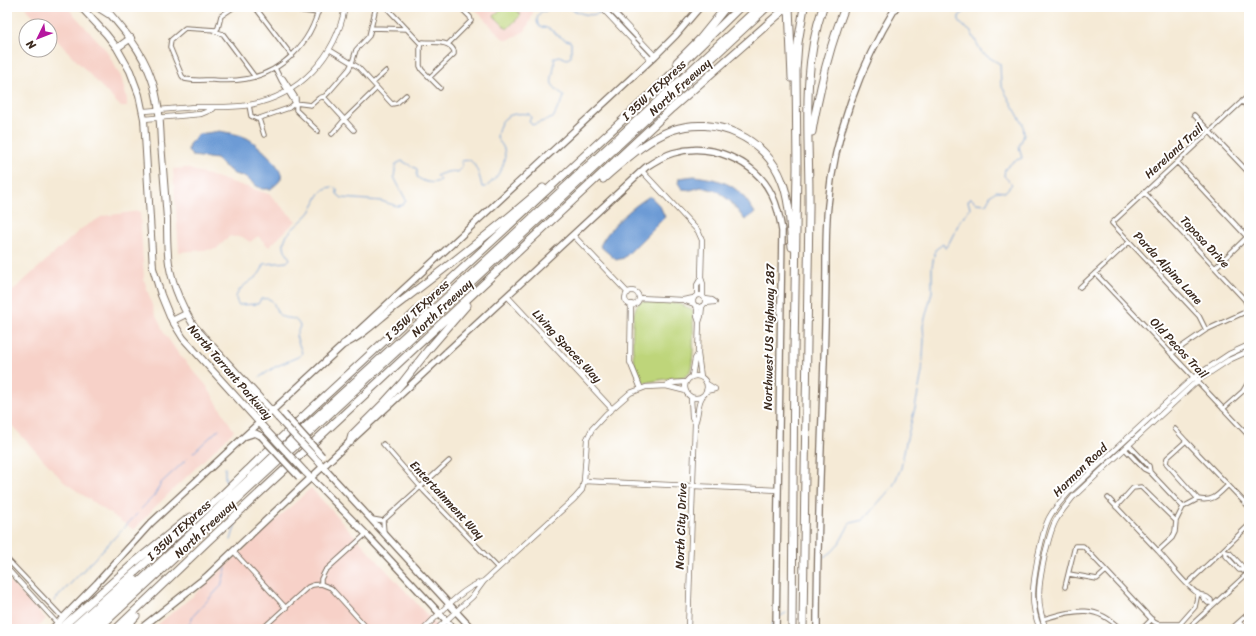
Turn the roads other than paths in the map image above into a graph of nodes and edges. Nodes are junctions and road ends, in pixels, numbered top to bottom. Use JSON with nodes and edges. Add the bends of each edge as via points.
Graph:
{"nodes":[{"id":1,"x":81,"y":7,"type":"edge"},
{"id":2,"x":97,"y":7,"type":"edge"},
{"id":3,"x":104,"y":7,"type":"edge"},
{"id":4,"x":234,"y":7,"type":"edge"},
{"id":5,"x":256,"y":7,"type":"edge"},
{"id":6,"x":264,"y":7,"type":"edge"},
{"id":7,"x":275,"y":7,"type":"edge"},
{"id":8,"x":319,"y":7,"type":"edge"},
{"id":9,"x":345,"y":7,"type":"edge"},
{"id":10,"x":376,"y":7,"type":"edge"},
{"id":11,"x":386,"y":7,"type":"edge"},
{"id":12,"x":460,"y":7,"type":"edge"},
{"id":13,"x":601,"y":7,"type":"edge"},
{"id":14,"x":609,"y":7,"type":"edge"},
{"id":15,"x":700,"y":7,"type":"edge"},
{"id":16,"x":726,"y":7,"type":"edge"},
{"id":17,"x":740,"y":7,"type":"edge"},
{"id":18,"x":759,"y":7,"type":"edge"},
{"id":19,"x":767,"y":7,"type":"edge"},
{"id":20,"x":788,"y":7,"type":"edge"},
{"id":21,"x":804,"y":7,"type":"edge"},
{"id":22,"x":823,"y":7,"type":"edge"},
{"id":23,"x":845,"y":7,"type":"edge"},
{"id":24,"x":896,"y":7,"type":"edge"},
{"id":25,"x":318,"y":13,"type":"junction"},
{"id":26,"x":112,"y":17,"type":"junction"},
{"id":27,"x":616,"y":20,"type":"junction"},
{"id":28,"x":371,"y":28,"type":"junction"},
{"id":29,"x":407,"y":29,"type":"junction"},
{"id":30,"x":212,"y":31,"type":"junction"},
{"id":31,"x":131,"y":38,"type":"junction"},
{"id":32,"x":794,"y":41,"type":"junction"},
{"id":33,"x":421,"y":44,"type":"junction"},
{"id":34,"x":448,"y":44,"type":"junction"},
{"id":35,"x":117,"y":48,"type":"junction"},
{"id":36,"x":330,"y":50,"type":"junction"},
{"id":37,"x":292,"y":56,"type":"junction"},
{"id":38,"x":653,"y":58,"type":"junction"},
{"id":39,"x":352,"y":63,"type":"junction"},
{"id":40,"x":275,"y":68,"type":"junction"},
{"id":41,"x":386,"y":71,"type":"dead end"},
{"id":42,"x":255,"y":77,"type":"junction"},
{"id":43,"x":430,"y":77,"type":"junction"},
{"id":44,"x":373,"y":83,"type":"junction"},
{"id":45,"x":377,"y":88,"type":"junction"},
{"id":46,"x":440,"y":88,"type":"dead end"},
{"id":47,"x":289,"y":91,"type":"junction"},
{"id":48,"x":653,"y":92,"type":"junction"},
{"id":49,"x":406,"y":95,"type":"dead end"},
{"id":50,"x":1249,"y":95,"type":"edge"},
{"id":51,"x":324,"y":97,"type":"junction"},
{"id":52,"x":1242,"y":101,"type":"junction"},
{"id":53,"x":295,"y":103,"type":"junction"},
{"id":54,"x":249,"y":105,"type":"junction"},
{"id":55,"x":215,"y":108,"type":"junction"},
{"id":56,"x":1249,"y":108,"type":"edge"},
{"id":57,"x":159,"y":110,"type":"junction"},
{"id":58,"x":143,"y":111,"type":"junction"},
{"id":59,"x":1194,"y":115,"type":"dead end"},
{"id":60,"x":144,"y":119,"type":"junction"},
{"id":61,"x":160,"y":119,"type":"junction"},
{"id":62,"x":259,"y":119,"type":"junction"},
{"id":63,"x":345,"y":120,"type":"junction"},
{"id":64,"x":354,"y":130,"type":"dead end"},
{"id":65,"x":318,"y":131,"type":"dead end"},
{"id":66,"x":1210,"y":132,"type":"junction"},
{"id":67,"x":332,"y":134,"type":"dead end"},
{"id":68,"x":264,"y":135,"type":"dead end"},
{"id":69,"x":593,"y":148,"type":"junction"},
{"id":70,"x":1176,"y":162,"type":"junction"},
{"id":71,"x":644,"y":169,"type":"junction"},
{"id":72,"x":1249,"y":173,"type":"edge"},
{"id":73,"x":809,"y":177,"type":"junction"},
{"id":74,"x":1144,"y":192,"type":"junction"},
{"id":75,"x":1112,"y":223,"type":"joint"},
{"id":76,"x":573,"y":235,"type":"junction"},
{"id":77,"x":534,"y":237,"type":"junction"},
{"id":78,"x":1248,"y":237,"type":"edge"},
{"id":79,"x":1129,"y":242,"type":"junction"},
{"id":80,"x":509,"y":260,"type":"junction"},
{"id":81,"x":1215,"y":268,"type":"junction"},
{"id":82,"x":1095,"y":273,"type":"junction"},
{"id":83,"x":701,"y":278,"type":"junction"},
{"id":84,"x":795,"y":279,"type":"junction"},
{"id":85,"x":1080,"y":287,"type":"dead end"},
{"id":86,"x":628,"y":292,"type":"junction"},
{"id":87,"x":507,"y":296,"type":"junction"},
{"id":88,"x":695,"y":297,"type":"junction"},
{"id":89,"x":639,"y":298,"type":"junction"},
{"id":90,"x":683,"y":300,"type":"junction"},
{"id":91,"x":701,"y":302,"type":"junction"},
{"id":92,"x":631,"y":304,"type":"junction"},
{"id":93,"x":1249,"y":308,"type":"edge"},
{"id":94,"x":186,"y":314,"type":"junction"},
{"id":95,"x":172,"y":321,"type":"junction"},
{"id":96,"x":1206,"y":330,"type":"junction"},
{"id":97,"x":344,"y":344,"type":"junction"},
{"id":98,"x":1249,"y":345,"type":"edge"},
{"id":99,"x":1249,"y":351,"type":"edge"},
{"id":100,"x":698,"y":354,"type":"junction"},
{"id":101,"x":1171,"y":354,"type":"junction"},
{"id":102,"x":692,"y":376,"type":"junction"},
{"id":103,"x":701,"y":376,"type":"junction"},
{"id":104,"x":1195,"y":379,"type":"junction"},
{"id":105,"x":1249,"y":381,"type":"edge"},
{"id":106,"x":686,"y":382,"type":"junction"},
{"id":107,"x":707,"y":384,"type":"junction"},
{"id":108,"x":666,"y":386,"type":"junction"},
{"id":109,"x":641,"y":389,"type":"junction"},
{"id":110,"x":686,"y":391,"type":"junction"},
{"id":111,"x":706,"y":391,"type":"junction"},
{"id":112,"x":702,"y":396,"type":"junction"},
{"id":113,"x":691,"y":397,"type":"junction"},
{"id":114,"x":280,"y":404,"type":"junction"},
{"id":115,"x":612,"y":408,"type":"junction"},
{"id":116,"x":1223,"y":409,"type":"junction"},
{"id":117,"x":272,"y":412,"type":"junction"},
{"id":118,"x":281,"y":416,"type":"junction"},
{"id":119,"x":259,"y":422,"type":"junction"},
{"id":120,"x":695,"y":423,"type":"junction"},
{"id":121,"x":1175,"y":429,"type":"dead end"},
{"id":122,"x":1249,"y":436,"type":"edge"},
{"id":123,"x":242,"y":438,"type":"junction"},
{"id":124,"x":1186,"y":440,"type":"junction"},
{"id":125,"x":350,"y":442,"type":"junction"},
{"id":126,"x":383,"y":444,"type":"dead end"},
{"id":127,"x":1129,"y":445,"type":"junction"},
{"id":128,"x":1125,"y":449,"type":"junction"},
{"id":129,"x":320,"y":458,"type":"junction"},
{"id":130,"x":332,"y":459,"type":"junction"},
{"id":131,"x":449,"y":461,"type":"dead end"},
{"id":132,"x":323,"y":466,"type":"junction"},
{"id":133,"x":1150,"y":472,"type":"junction"},
{"id":134,"x":311,"y":478,"type":"junction"},
{"id":135,"x":584,"y":481,"type":"junction"},
{"id":136,"x":1228,"y":485,"type":"junction"},
{"id":137,"x":301,"y":487,"type":"junction"},
{"id":138,"x":421,"y":487,"type":"junction"},
{"id":139,"x":693,"y":487,"type":"junction"},
{"id":140,"x":778,"y":490,"type":"junction"},
{"id":141,"x":223,"y":494,"type":"junction"},
{"id":142,"x":1108,"y":498,"type":"dead end"},
{"id":143,"x":1198,"y":499,"type":"junction"},
{"id":144,"x":1116,"y":507,"type":"junction"},
{"id":145,"x":1183,"y":507,"type":"junction"},
{"id":146,"x":1249,"y":507,"type":"edge"},
{"id":147,"x":372,"y":519,"type":"junction"},
{"id":148,"x":383,"y":521,"type":"junction"},
{"id":149,"x":1176,"y":521,"type":"junction"},
{"id":150,"x":1249,"y":525,"type":"edge"},
{"id":151,"x":384,"y":533,"type":"junction"},
{"id":152,"x":366,"y":534,"type":"junction"},
{"id":153,"x":208,"y":541,"type":"junction"},
{"id":154,"x":1158,"y":551,"type":"junction"},
{"id":155,"x":1225,"y":551,"type":"junction"},
{"id":156,"x":182,"y":552,"type":"junction"},
{"id":157,"x":234,"y":552,"type":"junction"},
{"id":158,"x":169,"y":555,"type":"junction"},
{"id":159,"x":7,"y":559,"type":"edge"},
{"id":160,"x":7,"y":568,"type":"edge"},
{"id":161,"x":498,"y":568,"type":"junction"},
{"id":162,"x":1106,"y":571,"type":"junction"},
{"id":163,"x":1248,"y":573,"type":"edge"},
{"id":164,"x":1069,"y":574,"type":"junction"},
{"id":165,"x":484,"y":581,"type":"junction"},
{"id":166,"x":321,"y":584,"type":"junction"},
{"id":167,"x":1187,"y":584,"type":"junction"},
{"id":168,"x":1065,"y":587,"type":"dead end"},
{"id":169,"x":1198,"y":593,"type":"junction"},
{"id":170,"x":450,"y":604,"type":"junction"},
{"id":171,"x":1212,"y":604,"type":"junction"},
{"id":172,"x":286,"y":608,"type":"junction"},
{"id":173,"x":456,"y":612,"type":"junction"},
{"id":174,"x":1249,"y":612,"type":"edge"},
{"id":175,"x":440,"y":614,"type":"junction"},
{"id":176,"x":63,"y":618,"type":"junction"},
{"id":177,"x":1043,"y":619,"type":"junction"},
{"id":178,"x":1152,"y":619,"type":"junction"},
{"id":179,"x":446,"y":621,"type":"junction"},
{"id":180,"x":1239,"y":622,"type":"junction"},
{"id":181,"x":59,"y":626,"type":"edge"},
{"id":182,"x":52,"y":629,"type":"edge"},
{"id":183,"x":71,"y":629,"type":"edge"},
{"id":184,"x":78,"y":629,"type":"edge"},
{"id":185,"x":89,"y":629,"type":"edge"},
{"id":186,"x":98,"y":629,"type":"edge"},
{"id":187,"x":105,"y":629,"type":"edge"},
{"id":188,"x":116,"y":629,"type":"edge"},
{"id":189,"x":124,"y":629,"type":"edge"},
{"id":190,"x":140,"y":629,"type":"edge"},
{"id":191,"x":262,"y":629,"type":"edge"},
{"id":192,"x":368,"y":629,"type":"edge"},
{"id":193,"x":424,"y":629,"type":"edge"},
{"id":194,"x":437,"y":629,"type":"edge"},
{"id":195,"x":454,"y":629,"type":"edge"},
{"id":196,"x":472,"y":629,"type":"edge"},
{"id":197,"x":688,"y":629,"type":"edge"},
{"id":198,"x":776,"y":629,"type":"edge"},
{"id":199,"x":792,"y":629,"type":"edge"},
{"id":200,"x":803,"y":629,"type":"edge"},
{"id":201,"x":817,"y":629,"type":"edge"},
{"id":202,"x":1040,"y":629,"type":"edge"},
{"id":203,"x":1046,"y":629,"type":"edge"},
{"id":204,"x":1120,"y":629,"type":"edge"},
{"id":205,"x":1138,"y":629,"type":"edge"},
{"id":206,"x":1142,"y":629,"type":"edge"},
{"id":207,"x":1187,"y":629,"type":"edge"},
{"id":208,"x":1232,"y":629,"type":"edge"},
{"id":209,"x":1246,"y":629,"type":"edge"}],
"edges":[{"from":1,"to":35,"type":"main road","name":"North Tarrant Parkway"},
{"from":2,"to":26,"type":"main road"},
{"from":3,"to":26,"type":"main road","name":"North Tarrant Parkway"},
{"from":4,"to":30,"type":"street","via":[[221,16],[218,28]]},
{"from":5,"to":6,"type":"street"},
{"from":5,"to":37,"type":"street"},
{"from":7,"to":25,"type":"street"},
{"from":8,"to":25,"type":"street"},
{"from":9,"to":36,"type":"street","via":[[340,28]]},
{"from":10,"to":28,"type":"street"},
{"from":11,"to":29,"type":"street"},
{"from":12,"to":34,"type":"street","via":[[471,21]]},
{"from":13,"to":27,"type":"street"},
{"from":14,"to":27,"type":"street"},
{"from":15,"to":38,"type":"main road"},
{"from":16,"to":48,"type":"highway","via":[[700,39],[655,86]]},
{"from":17,"to":48,"type":"highway","name":"North Freeway"},
{"from":18,"to":158,"type":"highway","name":"I 35W TEXpress"},
{"from":19,"to":156,"type":"highway","name":"I 35W TEXpress"},
{"from":20,"to":32,"type":"highway"},
{"from":20,"to":77,"type":"highway","name":"North Freeway","via":[[678,103]]},
{"from":21,"to":32,"type":"highway"},
{"from":22,"to":73,"type":"highway","via":[[818,22],[808,85]]},
{"from":23,"to":73,"type":"highway","via":[[828,55],[813,121]]},
{"from":24,"to":201,"type":"main road","via":[[860,78],[849,109],[835,158],[826,217]]},
{"from":25,"to":37,"type":"street","via":[[307,37]]},
{"from":26,"to":31,"type":"main road","name":"North Tarrant Parkway"},
{"from":27,"to":38,"type":"street"},
{"from":28,"to":29,"type":"street"},
{"from":28,"to":39,"type":"street","via":[[369,36],[356,50]]},
{"from":29,"to":33,"type":"street"},
{"from":30,"to":42,"type":"street","via":[[223,34]]},
{"from":30,"to":42,"type":"street","via":[[185,28],[170,41],[184,79],[228,81]]},
{"from":31,"to":35,"type":"main road"},
{"from":31,"to":57,"type":"main road","name":"North Tarrant Parkway","via":[[146,63]]},
{"from":32,"to":84,"type":"highway","via":[[797,186]]},
{"from":33,"to":34,"type":"street"},
{"from":33,"to":43,"type":"street","via":[[420,66]]},
{"from":34,"to":43,"type":"street","via":[[453,48],[454,54]]},
{"from":35,"to":58,"type":"main road","name":"North Tarrant Parkway","via":[[130,71]]},
{"from":36,"to":39,"type":"street"},
{"from":36,"to":47,"type":"street","via":[[314,71]]},
{"from":37,"to":40,"type":"street"},
{"from":38,"to":97,"type":"main road"},
{"from":39,"to":44,"type":"street"},
{"from":39,"to":51,"type":"street","via":[[340,81]]},
{"from":40,"to":42,"type":"street"},
{"from":40,"to":47,"type":"street","via":[[280,77],[284,78]]},
{"from":41,"to":44,"type":"street"},
{"from":43,"to":46,"type":"street"},
{"from":44,"to":45,"type":"street"},
{"from":45,"to":49,"type":"street","via":[[392,104]]},
{"from":45,"to":63,"type":"street"},
{"from":47,"to":53,"type":"street","via":[[296,98]]},
{"from":47,"to":54,"type":"street"},
{"from":48,"to":69,"type":"highway","name":"North Freeway"},
{"from":50,"to":52,"type":"street","name":"Hereland Trail"},
{"from":51,"to":53,"type":"street","via":[[310,105]]},
{"from":51,"to":63,"type":"street"},
{"from":52,"to":56,"type":"street"},
{"from":52,"to":66,"type":"street","name":"Hereland Trail"},
{"from":53,"to":62,"type":"street","via":[[289,108]]},
{"from":53,"to":65,"type":"street","via":[[297,110]]},
{"from":54,"to":55,"type":"street"},
{"from":54,"to":62,"type":"street","via":[[251,116]]},
{"from":55,"to":57,"type":"street"},
{"from":55,"to":61,"type":"street","via":[[200,114]]},
{"from":57,"to":58,"type":"street"},
{"from":57,"to":61,"type":"main road","name":"North Tarrant Parkway"},
{"from":58,"to":60,"type":"main road","name":"North Tarrant Parkway"},
{"from":59,"to":66,"type":"street"},
{"from":60,"to":61,"type":"street"},
{"from":60,"to":95,"type":"main road","name":"North Tarrant Parkway","via":[[153,268],[160,295]]},
{"from":61,"to":94,"type":"main road","name":"North Tarrant Parkway","via":[[168,256]]},
{"from":62,"to":68,"type":"street"},
{"from":63,"to":64,"type":"street"},
{"from":63,"to":67,"type":"street"},
{"from":66,"to":70,"type":"street","name":"Hereland Trail"},
{"from":66,"to":72,"type":"street"},
{"from":69,"to":97,"type":"highway","via":[[586,150],[463,254]]},
{"from":69,"to":141,"type":"highway","name":"North Freeway"},
{"from":70,"to":74,"type":"street","name":"Hereland Trail"},
{"from":70,"to":78,"type":"street"},
{"from":71,"to":76,"type":"main road"},
{"from":71,"to":83,"type":"street","via":[[698,230],[702,240]]},
{"from":71,"to":140,"type":"main road","name":"Northwest US Highway 287","via":[[659,158],[673,153],[707,150],[725,154],[743,163],[759,176],[772,194],[779,212],[782,231]]},
{"from":73,"to":200,"type":"highway"},
{"from":74,"to":75,"type":"street","name":"Hereland Trail"},
{"from":74,"to":81,"type":"street","name":"Toposa Drive"},
{"from":75,"to":79,"type":"street","name":"Parda Alpina Lane"},
{"from":76,"to":86,"type":"street"},
{"from":76,"to":87,"type":"main road"},
{"from":77,"to":80,"type":"highway","name":"North Freeway"},
{"from":77,"to":84,"type":"highway","via":[[541,234],[646,145],[672,130],[698,126],[719,127],[749,140],[761,149],[776,168],[786,194]]},
{"from":78,"to":81,"type":"street"},
{"from":79,"to":82,"type":"street"},
{"from":79,"to":96,"type":"street","name":"Parda Alpina Lane","via":[[1199,316]]},
{"from":80,"to":125,"type":"highway","via":[[505,269],[471,301],[403,382],[352,435]]},
{"from":80,"to":153,"type":"highway","name":"North Freeway"},
{"from":81,"to":93,"type":"street","name":"Toposa Drive","via":[[1244,299]]},
{"from":82,"to":85,"type":"street"},
{"from":82,"to":101,"type":"street","name":"Old Pecos Trail"},
{"from":83,"to":88,"type":"street"},
{"from":83,"to":91,"type":"street"},
{"from":84,"to":199,"type":"highway"},
{"from":86,"to":89,"type":"street","via":[[634,291]]},
{"from":86,"to":92,"type":"street","via":[[625,298]]},
{"from":87,"to":115,"type":"street","name":"Living Spaces Way"},
{"from":87,"to":125,"type":"main road"},
{"from":88,"to":90,"type":"street"},
{"from":88,"to":91,"type":"street"},
{"from":88,"to":91,"type":"street"},
{"from":89,"to":90,"type":"street"},
{"from":89,"to":92,"type":"street","via":[[636,304]]},
{"from":90,"to":91,"type":"street"},
{"from":91,"to":100,"type":"street","via":[[697,316]]},
{"from":92,"to":109,"type":"street","via":[[630,362]]},
{"from":93,"to":96,"type":"street"},
{"from":94,"to":95,"type":"main road"},
{"from":94,"to":117,"type":"main road","name":"North Tarrant Parkway"},
{"from":95,"to":119,"type":"main road","name":"North Tarrant Parkway","via":[[183,338]]},
{"from":96,"to":101,"type":"street"},
{"from":97,"to":114,"type":"main road"},
{"from":98,"to":104,"type":"street","via":[[1229,354]]},
{"from":99,"to":104,"type":"street"},
{"from":100,"to":102,"type":"street"},
{"from":100,"to":103,"type":"street"},
{"from":101,"to":104,"type":"street","name":"Old Pecos Trail"},
{"from":102,"to":103,"type":"street"},
{"from":102,"to":106,"type":"street"},
{"from":103,"to":107,"type":"street"},
{"from":104,"to":116,"type":"street","name":"Old Pecos Trail"},
{"from":104,"to":127,"type":"street","name":"Harmon Road"},
{"from":104,"to":202,"type":"street","name":"Harmon Road","via":[[1069,492],[1056,507],[1042,536],[1034,577],[1033,609]]},
{"from":105,"to":116,"type":"street","via":[[1243,391]]},
{"from":106,"to":108,"type":"street"},
{"from":106,"to":110,"type":"street"},
{"from":107,"to":111,"type":"street"},
{"from":107,"to":111,"type":"street","via":[[715,389]]},
{"from":108,"to":109,"type":"street"},
{"from":108,"to":110,"type":"street"},
{"from":109,"to":115,"type":"street","via":[[630,393]]},
{"from":110,"to":113,"type":"street"},
{"from":111,"to":112,"type":"street"},
{"from":112,"to":113,"type":"street"},
{"from":112,"to":120,"type":"street","name":"North City Drive","via":[[698,402],[698,417]]},
{"from":113,"to":120,"type":"street","name":"North City Drive","via":[[692,417]]},
{"from":114,"to":117,"type":"main road"},
{"from":114,"to":118,"type":"main road"},
{"from":115,"to":135,"type":"street","via":[[592,429],[587,439]]},
{"from":116,"to":122,"type":"street","name":"Old Pecos Trail"},
{"from":117,"to":118,"type":"main road","name":"North Tarrant Parkway"},
{"from":117,"to":119,"type":"main road"},
{"from":118,"to":129,"type":"main road","name":"North Tarrant Parkway","bridge":true},
{"from":119,"to":123,"type":"main road"},
{"from":119,"to":134,"type":"main road","name":"North Tarrant Parkway","bridge":true},
{"from":120,"to":139,"type":"street","name":"North City Drive"},
{"from":121,"to":124,"type":"street"},
{"from":123,"to":137,"type":"main road","bridge":true,"via":[[255,433],[261,436],[299,477]]},
{"from":123,"to":176,"type":"main road","via":[[151,523]]},
{"from":124,"to":136,"type":"street"},
{"from":124,"to":143,"type":"street","via":[[1166,458],[1166,461]]},
{"from":125,"to":130,"type":"main road"},
{"from":126,"to":138,"type":"street","name":"Entertainment Way"},
{"from":127,"to":128,"type":"street","name":"Harmon Road"},
{"from":127,"to":133,"type":"street","via":[[1149,466]]},
{"from":128,"to":133,"type":"street"},
{"from":128,"to":177,"type":"street","name":"Harmon Road","via":[[1073,497],[1055,521],[1039,584],[1038,597]]},
{"from":129,"to":130,"type":"main road"},
{"from":129,"to":132,"type":"main road","name":"North Tarrant Parkway"},
{"from":130,"to":132,"type":"main road"},
{"from":131,"to":138,"type":"street"},
{"from":132,"to":134,"type":"main road"},
{"from":132,"to":147,"type":"main road","name":"North Tarrant Parkway"},
{"from":133,"to":145,"type":"street"},
{"from":134,"to":137,"type":"main road"},
{"from":134,"to":152,"type":"main road","name":"North Tarrant Parkway"},
{"from":135,"to":139,"type":"street"},
{"from":135,"to":161,"type":"street","via":[[582,490],[574,499]]},
{"from":136,"to":143,"type":"street","via":[[1211,499]]},
{"from":136,"to":146,"type":"street"},
{"from":137,"to":157,"type":"main road"},
{"from":138,"to":148,"type":"street"},
{"from":138,"to":161,"type":"street","name":"Entertainment Way"},
{"from":139,"to":140,"type":"street"},
{"from":139,"to":197,"type":"street","name":"North City Drive"},
{"from":140,"to":198,"type":"main road","name":"Northwest US Highway 287"},
{"from":141,"to":181,"type":"highway","via":[[214,498]]},
{"from":141,"to":183,"type":"highway","name":"North Freeway"},
{"from":142,"to":144,"type":"street"},
{"from":143,"to":145,"type":"street"},
{"from":144,"to":149,"type":"street","via":[[1133,488],[1141,487]]},
{"from":144,"to":154,"type":"street"},
{"from":145,"to":149,"type":"street"},
{"from":147,"to":148,"type":"street"},
{"from":147,"to":151,"type":"main road","name":"North Tarrant Parkway"},
{"from":148,"to":151,"type":"street"},
{"from":149,"to":154,"type":"street","via":[[1172,538]]},
{"from":150,"to":155,"type":"street"},
{"from":151,"to":170,"type":"main road","name":"North Tarrant Parkway"},
{"from":152,"to":166,"type":"street","via":[[325,571]]},
{"from":152,"to":175,"type":"main road","name":"North Tarrant Parkway"},
{"from":153,"to":188,"type":"highway","name":"North Freeway"},
{"from":153,"to":189,"type":"highway","via":[[202,551]]},
{"from":154,"to":167,"type":"street"},
{"from":155,"to":163,"type":"street","via":[[1226,556],[1239,570]]},
{"from":155,"to":167,"type":"street"},
{"from":156,"to":186,"type":"highway","name":"I 35W TEXpress"},
{"from":156,"to":187,"type":"highway","via":[[179,559]]},
{"from":157,"to":172,"type":"street"},
{"from":157,"to":190,"type":"main road"},
{"from":158,"to":184,"type":"highway","via":[[162,558]]},
{"from":158,"to":185,"type":"highway","name":"I 35W TEXpress"},
{"from":159,"to":176,"type":"street"},
{"from":160,"to":181,"type":"street"},
{"from":161,"to":165,"type":"street"},
{"from":162,"to":164,"type":"street","via":[[1097,579]]},
{"from":162,"to":164,"type":"street","via":[[1083,546],[1075,546]]},
{"from":162,"to":178,"type":"street"},
{"from":163,"to":171,"type":"street"},
{"from":164,"to":168,"type":"street"},
{"from":165,"to":170,"type":"street","via":[[469,588]]},
{"from":165,"to":173,"type":"street"},
{"from":166,"to":172,"type":"street","via":[[308,587]]},
{"from":166,"to":192,"type":"street","via":[[331,588]]},
{"from":167,"to":169,"type":"street"},
{"from":169,"to":171,"type":"street","via":[[1206,595]]},
{"from":169,"to":178,"type":"street","via":[[1195,607],[1180,624],[1158,624]]},
{"from":170,"to":173,"type":"main road","name":"North Tarrant Parkway"},
{"from":170,"to":175,"type":"street"},
{"from":171,"to":207,"type":"street"},
{"from":172,"to":191,"type":"street"},
{"from":173,"to":179,"type":"street"},
{"from":173,"to":196,"type":"main road","name":"North Tarrant Parkway"},
{"from":174,"to":180,"type":"street"},
{"from":175,"to":179,"type":"main road","name":"North Tarrant Parkway"},
{"from":175,"to":193,"type":"street"},
{"from":176,"to":181,"type":"main road"},
{"from":177,"to":203,"type":"street","name":"Harmon Road"},
{"from":177,"to":204,"type":"street","via":[[1073,611],[1087,611],[1103,616]]},
{"from":178,"to":206,"type":"street"},
{"from":179,"to":194,"type":"street"},
{"from":179,"to":195,"type":"main road","name":"North Tarrant Parkway"},
{"from":180,"to":208,"type":"street"},
{"from":180,"to":209,"type":"street"},
{"from":181,"to":182,"type":"main road"},
{"from":205,"to":206,"type":"street"}]}
